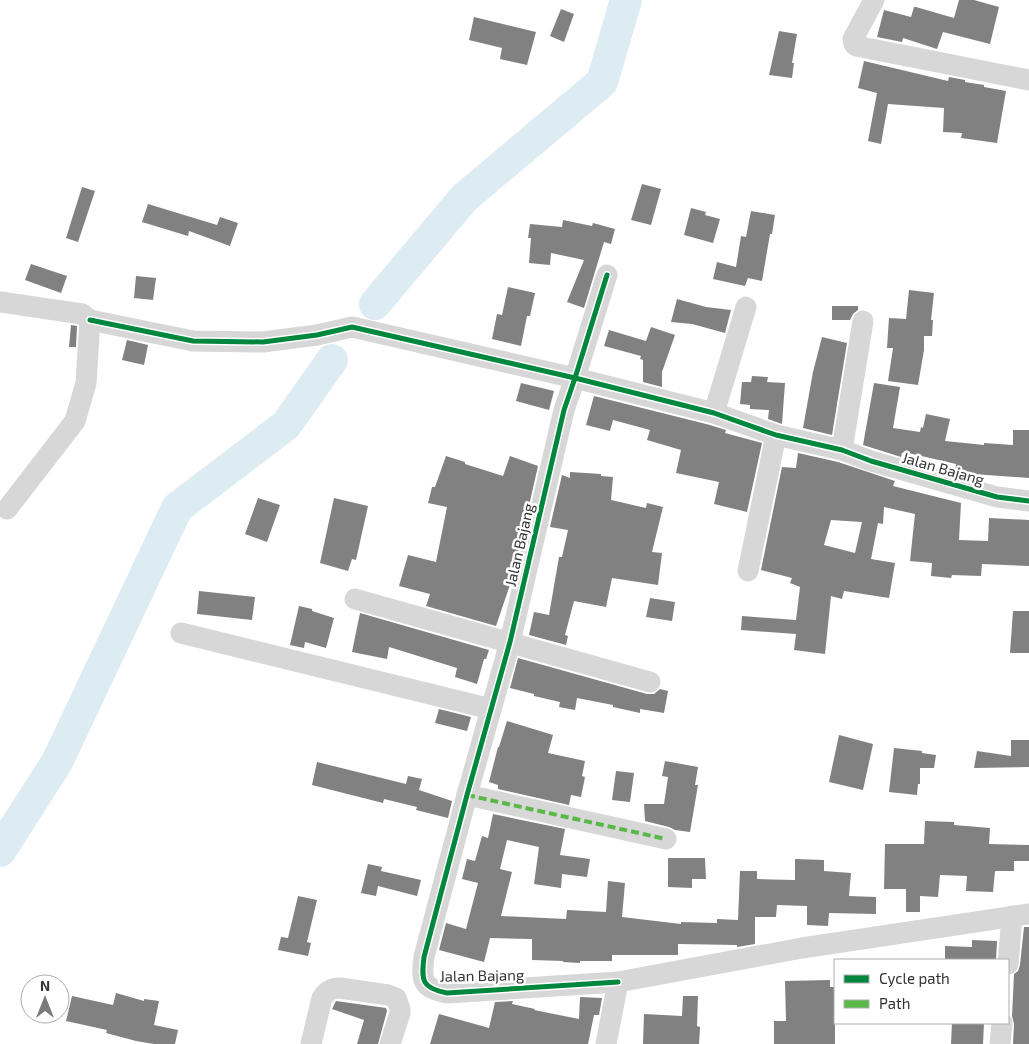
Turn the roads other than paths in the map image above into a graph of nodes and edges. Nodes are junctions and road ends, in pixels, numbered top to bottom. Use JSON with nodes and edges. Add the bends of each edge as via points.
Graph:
{"nodes":[{"id":1,"x":874,"y":0,"type":"edge"},
{"id":2,"x":1029,"y":80,"type":"edge"},
{"id":3,"x":606,"y":275,"type":"dead end"},
{"id":4,"x":0,"y":302,"type":"edge"},
{"id":5,"x":746,"y":307,"type":"dead end"},
{"id":6,"x":90,"y":320,"type":"junction"},
{"id":7,"x":863,"y":321,"type":"dead end"},
{"id":8,"x":575,"y":378,"type":"junction"},
{"id":9,"x":714,"y":413,"type":"junction"},
{"id":10,"x":776,"y":435,"type":"junction"},
{"id":11,"x":842,"y":450,"type":"junction"},
{"id":12,"x":1029,"y":501,"type":"edge"},
{"id":13,"x":7,"y":509,"type":"dead end"},
{"id":14,"x":748,"y":571,"type":"dead end"},
{"id":15,"x":355,"y":598,"type":"dead end"},
{"id":16,"x":181,"y":633,"type":"dead end"},
{"id":17,"x":510,"y":642,"type":"junction"},
{"id":18,"x":650,"y":682,"type":"dead end"},
{"id":19,"x":491,"y":709,"type":"junction"},
{"id":20,"x":467,"y":795,"type":"junction"},
{"id":21,"x":666,"y":839,"type":"dead end"},
{"id":22,"x":1021,"y":915,"type":"edge"},
{"id":23,"x":1009,"y":960,"type":"edge"},
{"id":24,"x":424,"y":982,"type":"junction"},
{"id":25,"x":618,"y":982,"type":"junction"},
{"id":26,"x":396,"y":998,"type":"junction"},
{"id":27,"x":1002,"y":1024,"type":"edge"},
{"id":28,"x":311,"y":1044,"type":"edge"},
{"id":29,"x":390,"y":1044,"type":"edge"},
{"id":30,"x":606,"y":1044,"type":"edge"},
{"id":31,"x":1000,"y":1044,"type":"edge"}],
"edges":[{"from":1,"to":2,"type":"street","via":[[853,39],[856,46]]},
{"from":3,"to":8,"type":"street"},
{"from":4,"to":6,"type":"street","via":[[82,314]]},
{"from":5,"to":9,"type":"street"},
{"from":6,"to":8,"type":"street","via":[[193,341],[263,342],[352,327]]},
{"from":6,"to":13,"type":"street","via":[[86,383],[75,421]]},
{"from":7,"to":11,"type":"street"},
{"from":8,"to":9,"type":"street","name":"Jalan Bajang"},
{"from":8,"to":17,"type":"street","name":"Jalan Bajang","via":[[564,410]]},
{"from":9,"to":10,"type":"street","name":"Jalan Bajang"},
{"from":10,"to":11,"type":"street","name":"Jalan Bajang"},
{"from":10,"to":14,"type":"street"},
{"from":11,"to":12,"type":"street","name":"Jalan Bajang","via":[[997,497]]},
{"from":15,"to":17,"type":"street"},
{"from":16,"to":19,"type":"street"},
{"from":17,"to":18,"type":"street"},
{"from":17,"to":19,"type":"street","name":"Jalan Bajang"},
{"from":19,"to":20,"type":"street","name":"Jalan Bajang"},
{"from":20,"to":21,"type":"street"},
{"from":20,"to":24,"type":"street","name":"Jalan Bajang","via":[[424,957]]},
{"from":22,"to":23,"type":"street"},
{"from":22,"to":25,"type":"street","name":"Jalan Bajang","via":[[802,948]]},
{"from":24,"to":25,"type":"street","name":"Jalan Bajang","via":[[432,990],[447,993]]},
{"from":24,"to":26,"type":"street"},
{"from":25,"to":30,"type":"street"},
{"from":26,"to":28,"type":"street","via":[[332,988],[322,998]]},
{"from":26,"to":29,"type":"street","via":[[400,1013]]},
{"from":27,"to":31,"type":"street"}]}
